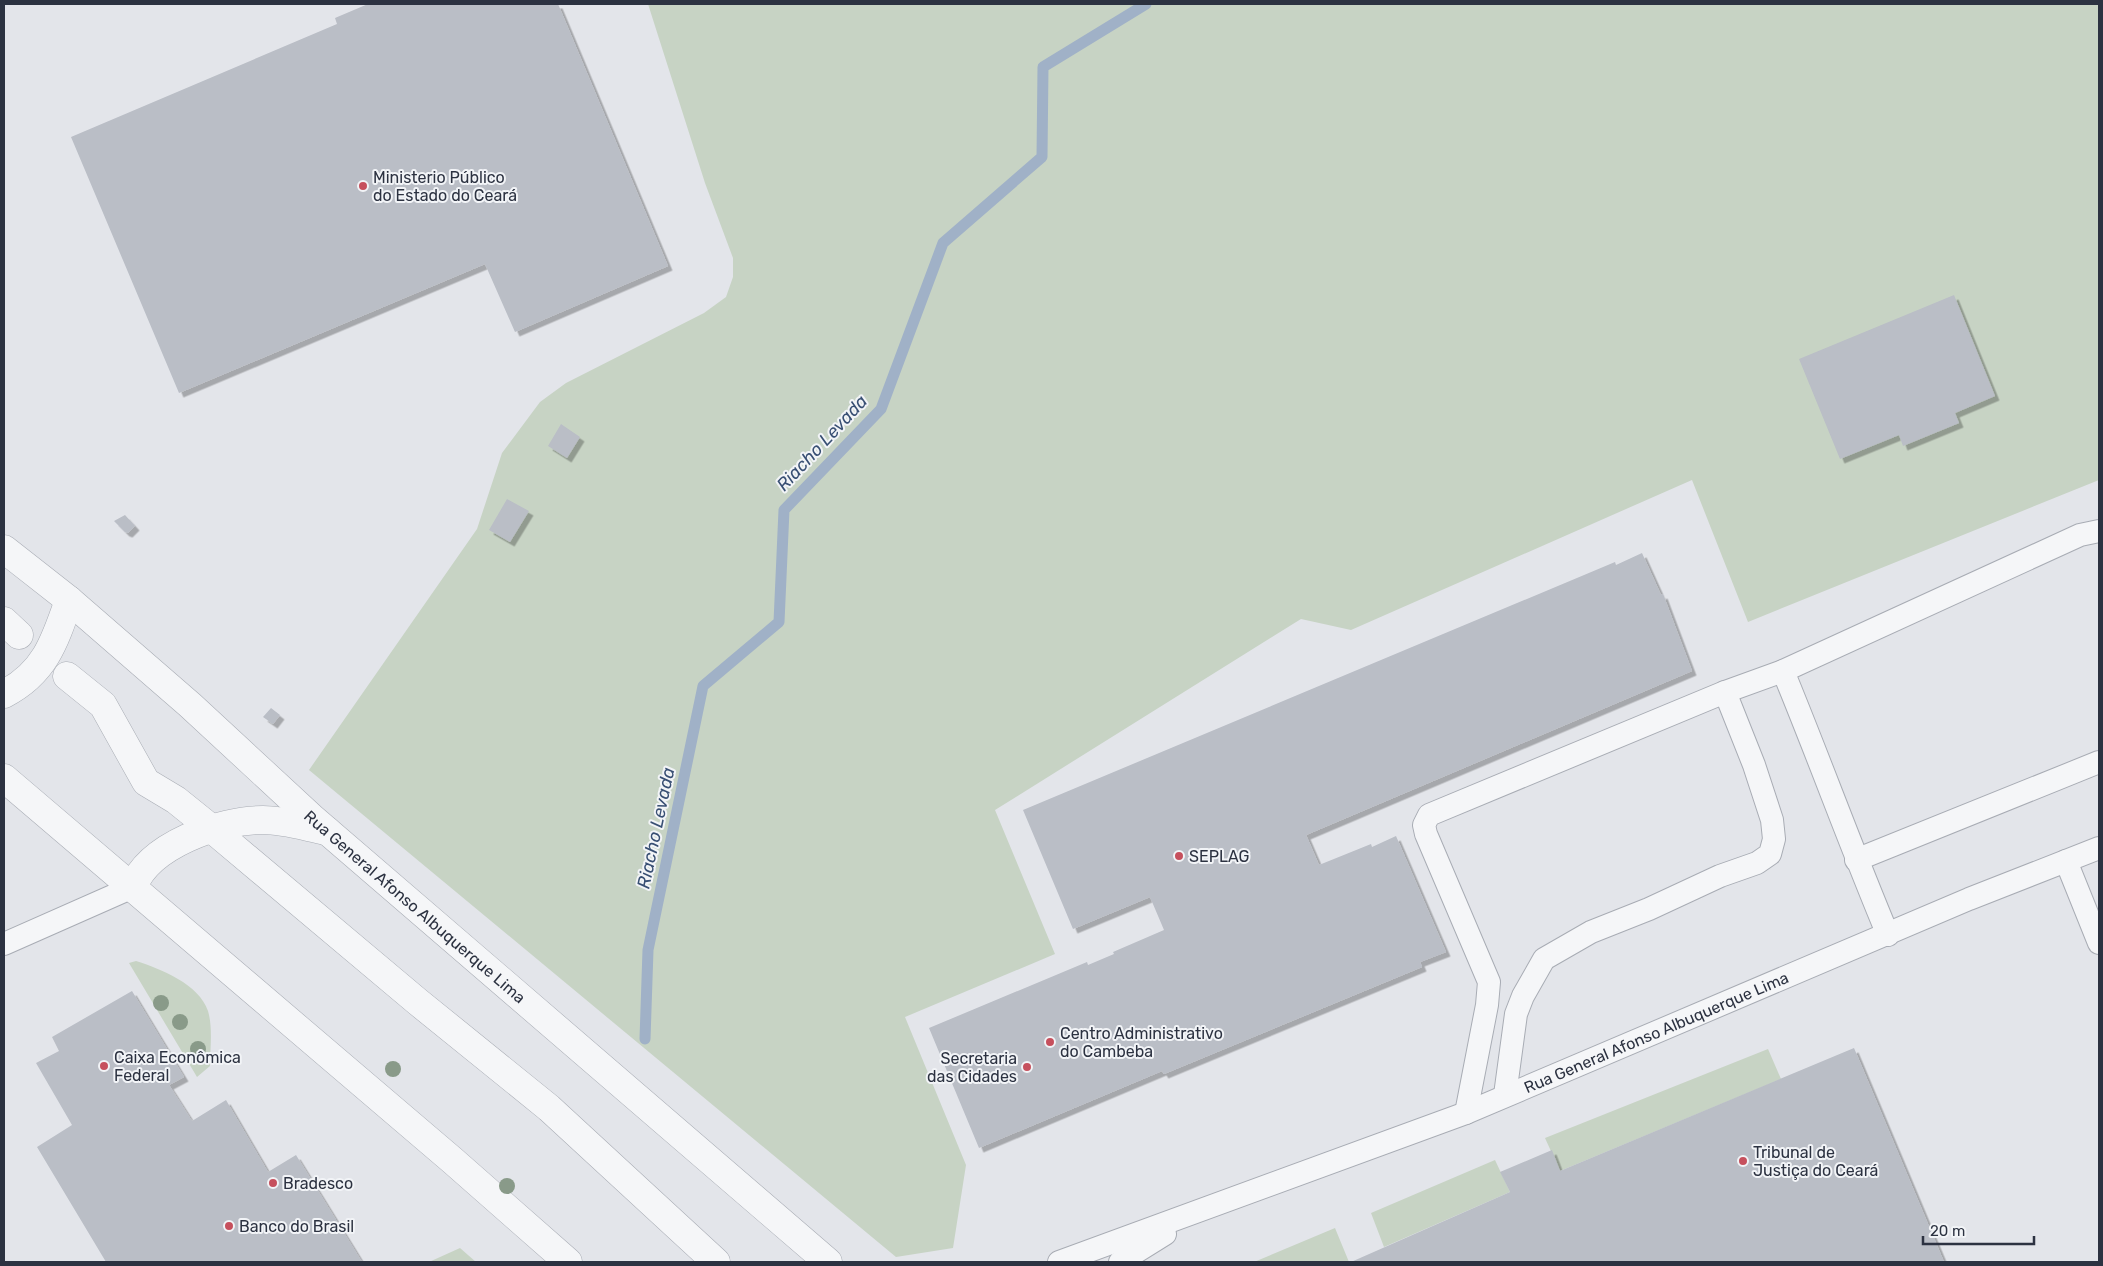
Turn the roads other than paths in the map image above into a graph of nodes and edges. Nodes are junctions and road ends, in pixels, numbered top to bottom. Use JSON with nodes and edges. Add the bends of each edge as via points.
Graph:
{"nodes":[{"id":1,"x":2099,"y":531,"type":"edge"},
{"id":2,"x":4,"y":549,"type":"edge"},
{"id":3,"x":69,"y":600,"type":"junction"},
{"id":4,"x":1783,"y":671,"type":"junction"},
{"id":5,"x":67,"y":676,"type":"dead end"},
{"id":6,"x":1725,"y":692,"type":"junction"},
{"id":7,"x":4,"y":694,"type":"edge"},
{"id":8,"x":2099,"y":762,"type":"edge"},
{"id":9,"x":4,"y":778,"type":"edge"},
{"id":10,"x":212,"y":829,"type":"junction"},
{"id":11,"x":328,"y":831,"type":"junction"},
{"id":12,"x":2099,"y":848,"type":"edge"},
{"id":13,"x":1856,"y":860,"type":"junction"},
{"id":14,"x":2066,"y":861,"type":"junction"},
{"id":15,"x":133,"y":887,"type":"junction"},
{"id":16,"x":1888,"y":935,"type":"junction"},
{"id":17,"x":2099,"y":943,"type":"edge"},
{"id":18,"x":4,"y":944,"type":"edge"},
{"id":19,"x":1505,"y":1095,"type":"junction"},
{"id":20,"x":1466,"y":1112,"type":"junction"},
{"id":21,"x":1209,"y":1207,"type":"junction"},
{"id":22,"x":568,"y":1262,"type":"edge"},
{"id":23,"x":716,"y":1262,"type":"edge"},
{"id":24,"x":828,"y":1262,"type":"edge"},
{"id":25,"x":1059,"y":1262,"type":"edge"},
{"id":26,"x":1120,"y":1262,"type":"edge"}],
"edges":[{"from":1,"to":4,"type":"lane","via":[[2080,535]]},
{"from":2,"to":3,"type":"street","name":"Rua General Afonso Albuquerque Lima"},
{"from":3,"to":7,"type":"street","via":[[56,638],[33,675]]},
{"from":3,"to":11,"type":"street","name":"Rua General Afonso Albuquerque Lima"},
{"from":4,"to":6,"type":"lane"},
{"from":4,"to":13,"type":"lane"},
{"from":5,"to":10,"type":"street","via":[[103,705],[146,782],[176,800]]},
{"from":6,"to":19,"type":"lane","via":[[1772,820],[1774,839],[1770,854],[1757,863],[1590,932],[1544,959],[1516,1014]]},
{"from":6,"to":20,"type":"lane","via":[[1429,815],[1424,825],[1426,834],[1488,982],[1487,1005]]},
{"from":8,"to":13,"type":"lane"},
{"from":9,"to":15,"type":"street"},
{"from":10,"to":11,"type":"street","via":[[263,820]]},
{"from":10,"to":15,"type":"street","via":[[182,840],[156,857],[137,876]]},
{"from":10,"to":23,"type":"street","via":[[549,1108]]},
{"from":11,"to":24,"type":"street","name":"Rua General Afonso Albuquerque Lima"},
{"from":12,"to":14,"type":"lane","name":"Rua General Afonso Albuquerque Lima"},
{"from":13,"to":16,"type":"lane"},
{"from":14,"to":16,"type":"lane","name":"Rua General Afonso Albuquerque Lima"},
{"from":14,"to":17,"type":"lane"},
{"from":15,"to":18,"type":"lane"},
{"from":15,"to":22,"type":"street"},
{"from":16,"to":19,"type":"lane","name":"Rua General Afonso Albuquerque Lima"},
{"from":19,"to":20,"type":"lane","name":"Rua General Afonso Albuquerque Lima"},
{"from":20,"to":21,"type":"lane","name":"Rua General Afonso Albuquerque Lima"},
{"from":21,"to":25,"type":"lane","name":"Rua General Afonso Albuquerque Lima"},
{"from":21,"to":26,"type":"lane","name":"Rua General Afonso Albuquerque Lima"}]}
